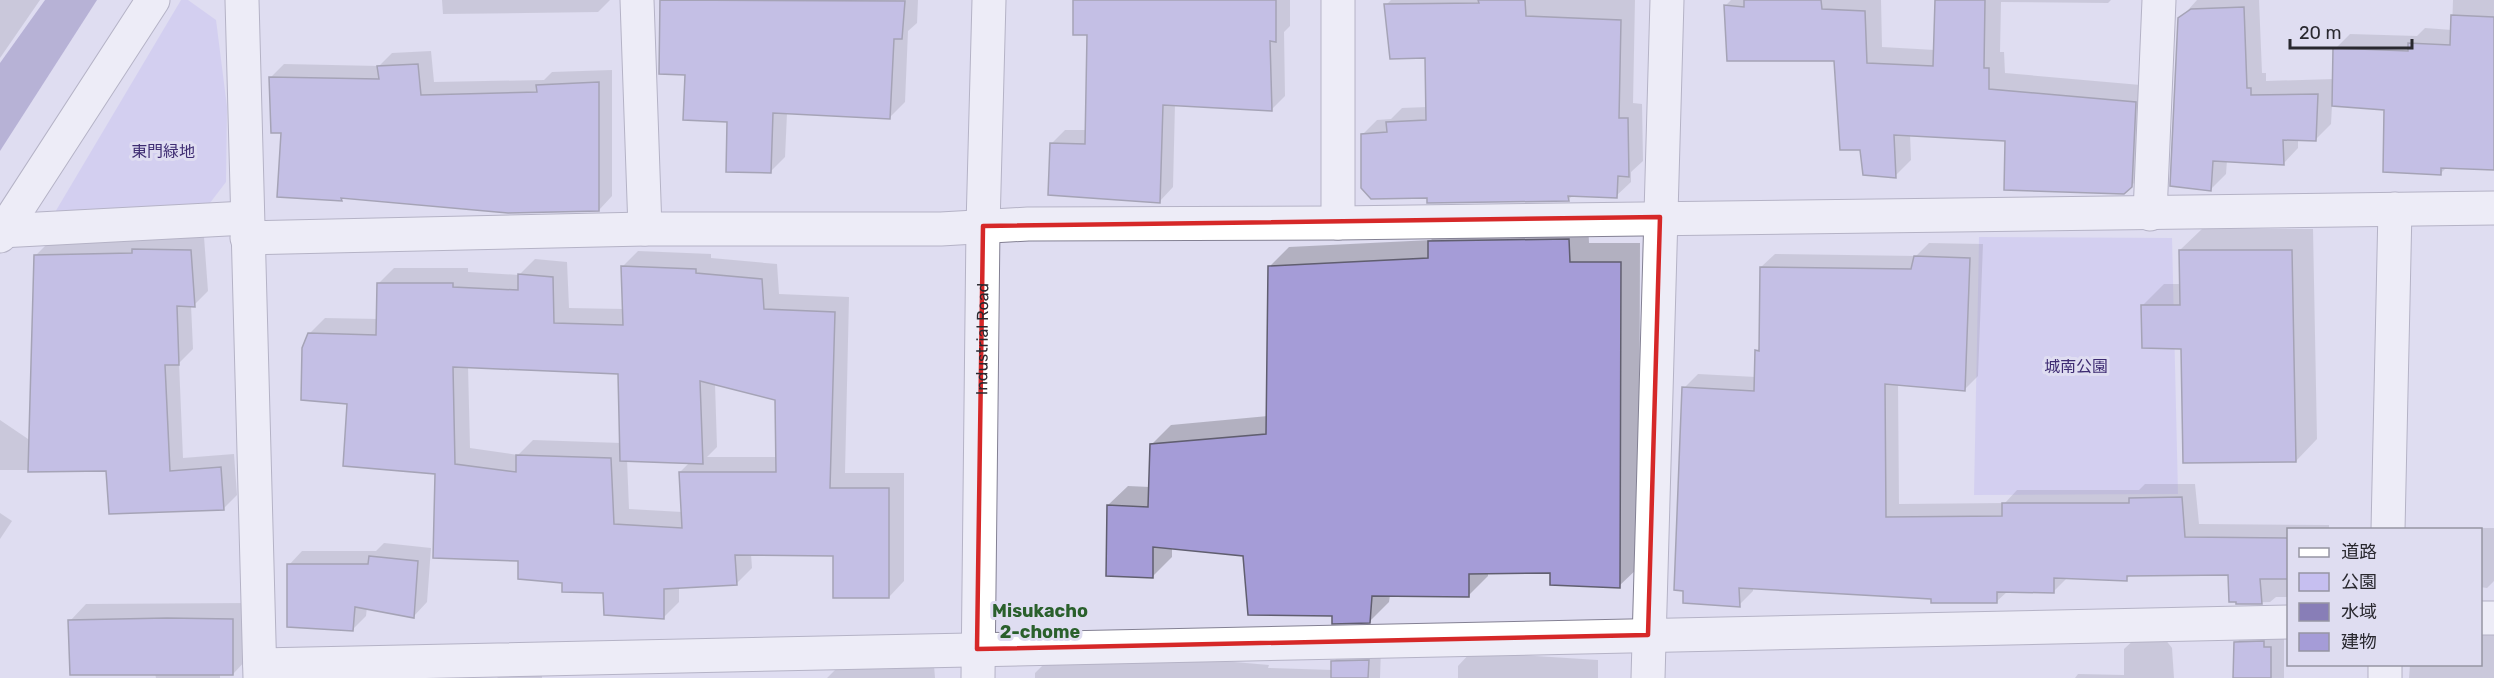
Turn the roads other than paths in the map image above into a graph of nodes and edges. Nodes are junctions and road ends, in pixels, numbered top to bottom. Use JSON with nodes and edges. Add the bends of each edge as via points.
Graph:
{"nodes":[{"id":1,"x":153,"y":0,"type":"edge"},
{"id":2,"x":242,"y":0,"type":"edge"},
{"id":3,"x":637,"y":0,"type":"edge"},
{"id":4,"x":989,"y":0,"type":"edge"},
{"id":5,"x":1338,"y":0,"type":"edge"},
{"id":6,"x":1667,"y":0,"type":"edge"},
{"id":7,"x":2159,"y":0,"type":"edge"},
{"id":8,"x":2494,"y":208,"type":"edge"},
{"id":9,"x":2395,"y":209,"type":"junction"},
{"id":10,"x":2150,"y":214,"type":"junction"},
{"id":11,"x":1660,"y":217,"type":"junction"},
{"id":12,"x":1338,"y":223,"type":"junction"},
{"id":13,"x":983,"y":226,"type":"junction"},
{"id":14,"x":247,"y":228,"type":"junction"},
{"id":15,"x":645,"y":229,"type":"junction"},
{"id":16,"x":1,"y":232,"type":"edge"},
{"id":17,"x":2388,"y":528,"type":"edge"},
{"id":18,"x":2287,"y":622,"type":"edge"},
{"id":19,"x":1648,"y":635,"type":"junction"},
{"id":20,"x":977,"y":663,"type":"edge"},
{"id":21,"x":260,"y":671,"type":"edge"},
{"id":22,"x":1648,"y":678,"type":"edge"}],
"edges":[{"from":1,"to":16,"type":"street"},
{"from":2,"to":14,"type":"street"},
{"from":3,"to":15,"type":"street"},
{"from":4,"to":13,"type":"street","name":"Industrial Road"},
{"from":5,"to":12,"type":"street"},
{"from":6,"to":11,"type":"street"},
{"from":7,"to":10,"type":"street"},
{"from":8,"to":9,"type":"street"},
{"from":9,"to":10,"type":"street"},
{"from":9,"to":17,"type":"street"},
{"from":10,"to":11,"type":"street"},
{"from":11,"to":12,"type":"street"},
{"from":11,"to":19,"type":"street"},
{"from":12,"to":13,"type":"street"},
{"from":13,"to":15,"type":"street"},
{"from":13,"to":20,"type":"street","name":"Industrial Road"},
{"from":14,"to":15,"type":"street"},
{"from":14,"to":16,"type":"street"},
{"from":14,"to":21,"type":"street"},
{"from":18,"to":19,"type":"street"},
{"from":19,"to":20,"type":"street"},
{"from":19,"to":22,"type":"street"},
{"from":20,"to":21,"type":"street"}]}
